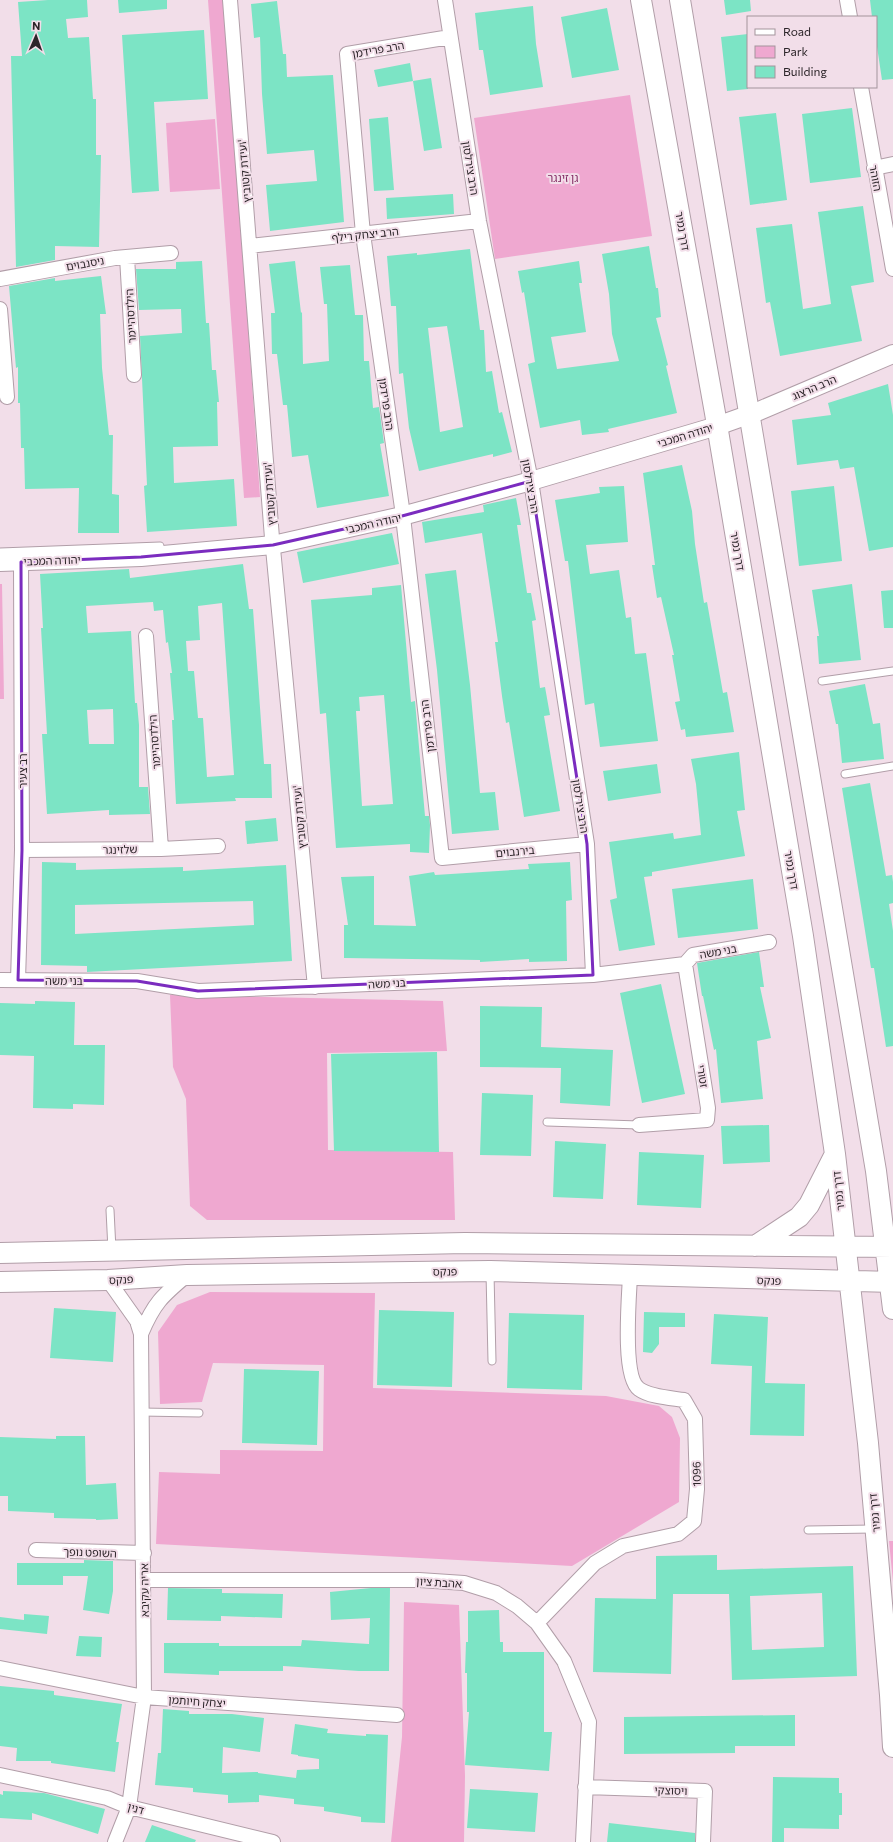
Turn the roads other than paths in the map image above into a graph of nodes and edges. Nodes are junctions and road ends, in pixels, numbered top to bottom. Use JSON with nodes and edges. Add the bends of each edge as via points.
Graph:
{"nodes":[{"id":1,"x":230,"y":0,"type":"edge"},
{"id":2,"x":445,"y":0,"type":"edge"},
{"id":3,"x":641,"y":0,"type":"edge"},
{"id":4,"x":680,"y":0,"type":"edge"},
{"id":5,"x":847,"y":0,"type":"edge"},
{"id":6,"x":850,"y":16,"type":"edge"},
{"id":7,"x":450,"y":37,"type":"junction"},
{"id":8,"x":861,"y":88,"type":"edge"},
{"id":9,"x":893,"y":164,"type":"edge"},
{"id":10,"x":874,"y":168,"type":"junction"},
{"id":11,"x":480,"y":221,"type":"junction"},
{"id":12,"x":363,"y":234,"type":"junction"},
{"id":13,"x":250,"y":246,"type":"junction"},
{"id":14,"x":171,"y":253,"type":"dead end"},
{"id":15,"x":127,"y":257,"type":"junction"},
{"id":16,"x":893,"y":270,"type":"edge"},
{"id":17,"x":0,"y":279,"type":"edge"},
{"id":18,"x":0,"y":309,"type":"edge"},
{"id":19,"x":893,"y":354,"type":"edge"},
{"id":20,"x":134,"y":375,"type":"dead end"},
{"id":21,"x":7,"y":397,"type":"dead end"},
{"id":22,"x":723,"y":418,"type":"junction"},
{"id":23,"x":530,"y":478,"type":"junction"},
{"id":24,"x":402,"y":512,"type":"junction"},
{"id":25,"x":241,"y":540,"type":"dead end"},
{"id":26,"x":272,"y":542,"type":"junction"},
{"id":27,"x":171,"y":546,"type":"dead end"},
{"id":28,"x":0,"y":552,"type":"edge"},
{"id":29,"x":0,"y":562,"type":"edge"},
{"id":30,"x":21,"y":562,"type":"junction"},
{"id":31,"x":146,"y":636,"type":"dead end"},
{"id":32,"x":893,"y":671,"type":"edge"},
{"id":33,"x":822,"y":681,"type":"dead end"},
{"id":34,"x":893,"y":766,"type":"edge"},
{"id":35,"x":844,"y":774,"type":"dead end"},
{"id":36,"x":587,"y":844,"type":"junction"},
{"id":37,"x":218,"y":846,"type":"dead end"},
{"id":38,"x":162,"y":848,"type":"junction"},
{"id":39,"x":22,"y":850,"type":"junction"},
{"id":40,"x":442,"y":858,"type":"joint"},
{"id":41,"x":769,"y":942,"type":"dead end"},
{"id":42,"x":685,"y":964,"type":"junction"},
{"id":43,"x":593,"y":975,"type":"junction"},
{"id":44,"x":0,"y":980,"type":"edge"},
{"id":45,"x":18,"y":980,"type":"junction"},
{"id":46,"x":315,"y":987,"type":"junction"},
{"id":47,"x":547,"y":1122,"type":"dead end"},
{"id":48,"x":639,"y":1125,"type":"joint"},
{"id":49,"x":835,"y":1154,"type":"junction"},
{"id":50,"x":876,"y":1171,"type":"junction"},
{"id":51,"x":893,"y":1195,"type":"edge"},
{"id":52,"x":110,"y":1210,"type":"dead end"},
{"id":53,"x":755,"y":1246,"type":"junction"},
{"id":54,"x":844,"y":1246,"type":"junction"},
{"id":55,"x":889,"y":1247,"type":"edge"},
{"id":56,"x":112,"y":1250,"type":"junction"},
{"id":57,"x":0,"y":1253,"type":"edge"},
{"id":58,"x":490,"y":1271,"type":"junction"},
{"id":59,"x":187,"y":1276,"type":"junction"},
{"id":60,"x":630,"y":1276,"type":"junction"},
{"id":61,"x":108,"y":1280,"type":"junction"},
{"id":62,"x":0,"y":1282,"type":"edge"},
{"id":63,"x":849,"y":1282,"type":"junction"},
{"id":64,"x":892,"y":1282,"type":"edge"},
{"id":65,"x":893,"y":1309,"type":"edge"},
{"id":66,"x":141,"y":1334,"type":"junction"},
{"id":67,"x":492,"y":1361,"type":"dead end"},
{"id":68,"x":141,"y":1412,"type":"junction"},
{"id":69,"x":199,"y":1413,"type":"dead end"},
{"id":70,"x":876,"y":1529,"type":"junction"},
{"id":71,"x":808,"y":1530,"type":"dead end"},
{"id":72,"x":36,"y":1550,"type":"dead end"},
{"id":73,"x":144,"y":1553,"type":"junction"},
{"id":74,"x":144,"y":1580,"type":"junction"},
{"id":75,"x":537,"y":1623,"type":"junction"},
{"id":76,"x":0,"y":1668,"type":"edge"},
{"id":77,"x":144,"y":1697,"type":"junction"},
{"id":78,"x":397,"y":1716,"type":"dead end"},
{"id":79,"x":893,"y":1747,"type":"edge"},
{"id":80,"x":0,"y":1775,"type":"edge"},
{"id":81,"x":585,"y":1787,"type":"junction"},
{"id":82,"x":129,"y":1807,"type":"junction"},
{"id":83,"x":115,"y":1842,"type":"edge"},
{"id":84,"x":273,"y":1842,"type":"edge"},
{"id":85,"x":582,"y":1842,"type":"edge"},
{"id":86,"x":703,"y":1842,"type":"edge"}],
"edges":[{"from":1,"to":13,"type":"street","name":"ועידת קטוביץ'"},
{"from":2,"to":7,"type":"street","name":"הרב צירלסון"},
{"from":3,"to":22,"type":"main road","name":"דרך נמיר"},
{"from":4,"to":22,"type":"main road","name":"דרך נמיר"},
{"from":5,"to":6,"type":"street"},
{"from":7,"to":11,"type":"street","name":"הרב צירלסון"},
{"from":7,"to":12,"type":"street","name":"הרב פרידמן","via":[[347,54]]},
{"from":8,"to":10,"type":"street","name":"הזוהר"},
{"from":9,"to":10,"type":"street"},
{"from":10,"to":16,"type":"street","name":"הזוהר"},
{"from":11,"to":12,"type":"street","name":"הרב יצחק רילף"},
{"from":11,"to":23,"type":"street","name":"הרב צירלסון"},
{"from":12,"to":13,"type":"street","name":"הרב יצחק רילף"},
{"from":12,"to":24,"type":"street","name":"הרב פרידמן"},
{"from":13,"to":26,"type":"street","name":"ועידת קטוביץ'"},
{"from":14,"to":15,"type":"street","name":"ניסנבוים"},
{"from":15,"to":17,"type":"street","name":"ניסנבוים"},
{"from":15,"to":20,"type":"street","name":"הילדסהיימר"},
{"from":18,"to":21,"type":"street"},
{"from":19,"to":22,"type":"street","name":"הרב הרצוג"},
{"from":22,"to":23,"type":"street","name":"יהודה המכבי"},
{"from":22,"to":49,"type":"main road","name":"דרך נמיר"},
{"from":22,"to":50,"type":"main road","name":"דרך נמיר"},
{"from":23,"to":24,"type":"street","name":"יהודה המכבי"},
{"from":23,"to":36,"type":"street","name":"הרב צירלסון"},
{"from":24,"to":26,"type":"street","name":"יהודה המכבי"},
{"from":24,"to":40,"type":"street","name":"הרב פרידמן"},
{"from":25,"to":26,"type":"lane","name":"יהודה המכבי"},
{"from":26,"to":30,"type":"street","name":"יהודה המכבי","via":[[141,557]]},
{"from":26,"to":46,"type":"street","name":"ועידת קטוביץ'"},
{"from":27,"to":28,"type":"lane","name":"יהודה המכבי"},
{"from":29,"to":30,"type":"street","name":"יהודה המכבי"},
{"from":30,"to":39,"type":"street","name":"רב צעיר"},
{"from":31,"to":38,"type":"street","name":"הילדסהיימר"},
{"from":32,"to":33,"type":"lane"},
{"from":34,"to":35,"type":"lane"},
{"from":36,"to":40,"type":"street","name":"בירנבוים"},
{"from":36,"to":43,"type":"street","name":"הרב צירלסון"},
{"from":37,"to":38,"type":"street","name":"שלזינגר"},
{"from":38,"to":39,"type":"street","name":"שלזינגר"},
{"from":39,"to":45,"type":"street","name":"רב צעיר"},
{"from":41,"to":42,"type":"street","name":"בני משה","via":[[693,955]]},
{"from":42,"to":43,"type":"street","name":"בני משה"},
{"from":42,"to":48,"type":"street","name":"זטורי","via":[[708,1108],[707,1120]]},
{"from":43,"to":46,"type":"street","name":"בני משה"},
{"from":44,"to":45,"type":"street","name":"בני משה"},
{"from":45,"to":46,"type":"street","name":"בני משה","via":[[136,980],[198,991]]},
{"from":47,"to":48,"type":"lane"},
{"from":49,"to":53,"type":"main road","via":[[809,1205],[799,1217]]},
{"from":49,"to":54,"type":"main road","name":"דרך נמיר"},
{"from":50,"to":51,"type":"main road"},
{"from":50,"to":55,"type":"main road","name":"דרך נמיר"},
{"from":52,"to":56,"type":"lane"},
{"from":53,"to":54,"type":"main road"},
{"from":53,"to":56,"type":"main road","via":[[465,1243]]},
{"from":54,"to":55,"type":"main road"},
{"from":54,"to":63,"type":"main road","name":"דרך נמיר"},
{"from":55,"to":64,"type":"main road","name":"דרך נמיר"},
{"from":56,"to":57,"type":"main road"},
{"from":58,"to":59,"type":"main road","name":"פנקס"},
{"from":58,"to":60,"type":"main road","name":"פנקס"},
{"from":58,"to":67,"type":"lane"},
{"from":59,"to":61,"type":"main road","name":"פנקס"},
{"from":59,"to":66,"type":"street","name":"אריה עקיבא","via":[[161,1297]]},
{"from":60,"to":63,"type":"main road","name":"פנקס"},
{"from":60,"to":75,"type":"street","name":"1096","via":[[630,1376],[638,1389],[659,1397],[684,1400],[695,1419],[697,1489],[694,1521],[678,1534],[623,1546],[595,1563]]},
{"from":61,"to":62,"type":"main road","name":"פנקס"},
{"from":61,"to":66,"type":"street","name":"אריה עקיבא","via":[[133,1314]]},
{"from":63,"to":64,"type":"main road","name":"פנקס"},
{"from":63,"to":70,"type":"main road","name":"דרך נמיר"},
{"from":64,"to":65,"type":"main road","name":"דרך נמיר"},
{"from":66,"to":68,"type":"street","name":"אריה עקיבא"},
{"from":68,"to":69,"type":"lane"},
{"from":68,"to":73,"type":"street","name":"אריה עקיבא"},
{"from":70,"to":71,"type":"lane"},
{"from":70,"to":79,"type":"main road","name":"דרך נמיר"},
{"from":72,"to":73,"type":"street","name":"השופט נופך"},
{"from":73,"to":74,"type":"street","name":"אריה עקיבא"},
{"from":74,"to":75,"type":"street","name":"אהבת ציון","via":[[420,1580],[464,1583],[496,1593]]},
{"from":74,"to":77,"type":"street","name":"אריה עקיבא"},
{"from":75,"to":81,"type":"street","name":"אהבת ציון","via":[[564,1661],[589,1722]]},
{"from":76,"to":77,"type":"street","name":"יצחק חיותמן"},
{"from":77,"to":78,"type":"street","name":"יצחק חיותמן"},
{"from":77,"to":82,"type":"street","name":"אריה עקיבא"},
{"from":80,"to":82,"type":"street","name":"דנין","via":[[107,1798]]},
{"from":81,"to":85,"type":"street","name":"אהבת ציון"},
{"from":81,"to":86,"type":"street","name":"ויסוצקי","via":[[705,1790]]},
{"from":82,"to":83,"type":"street","name":"אריה עקיבא"},
{"from":82,"to":84,"type":"street","name":"דנין"}]}
